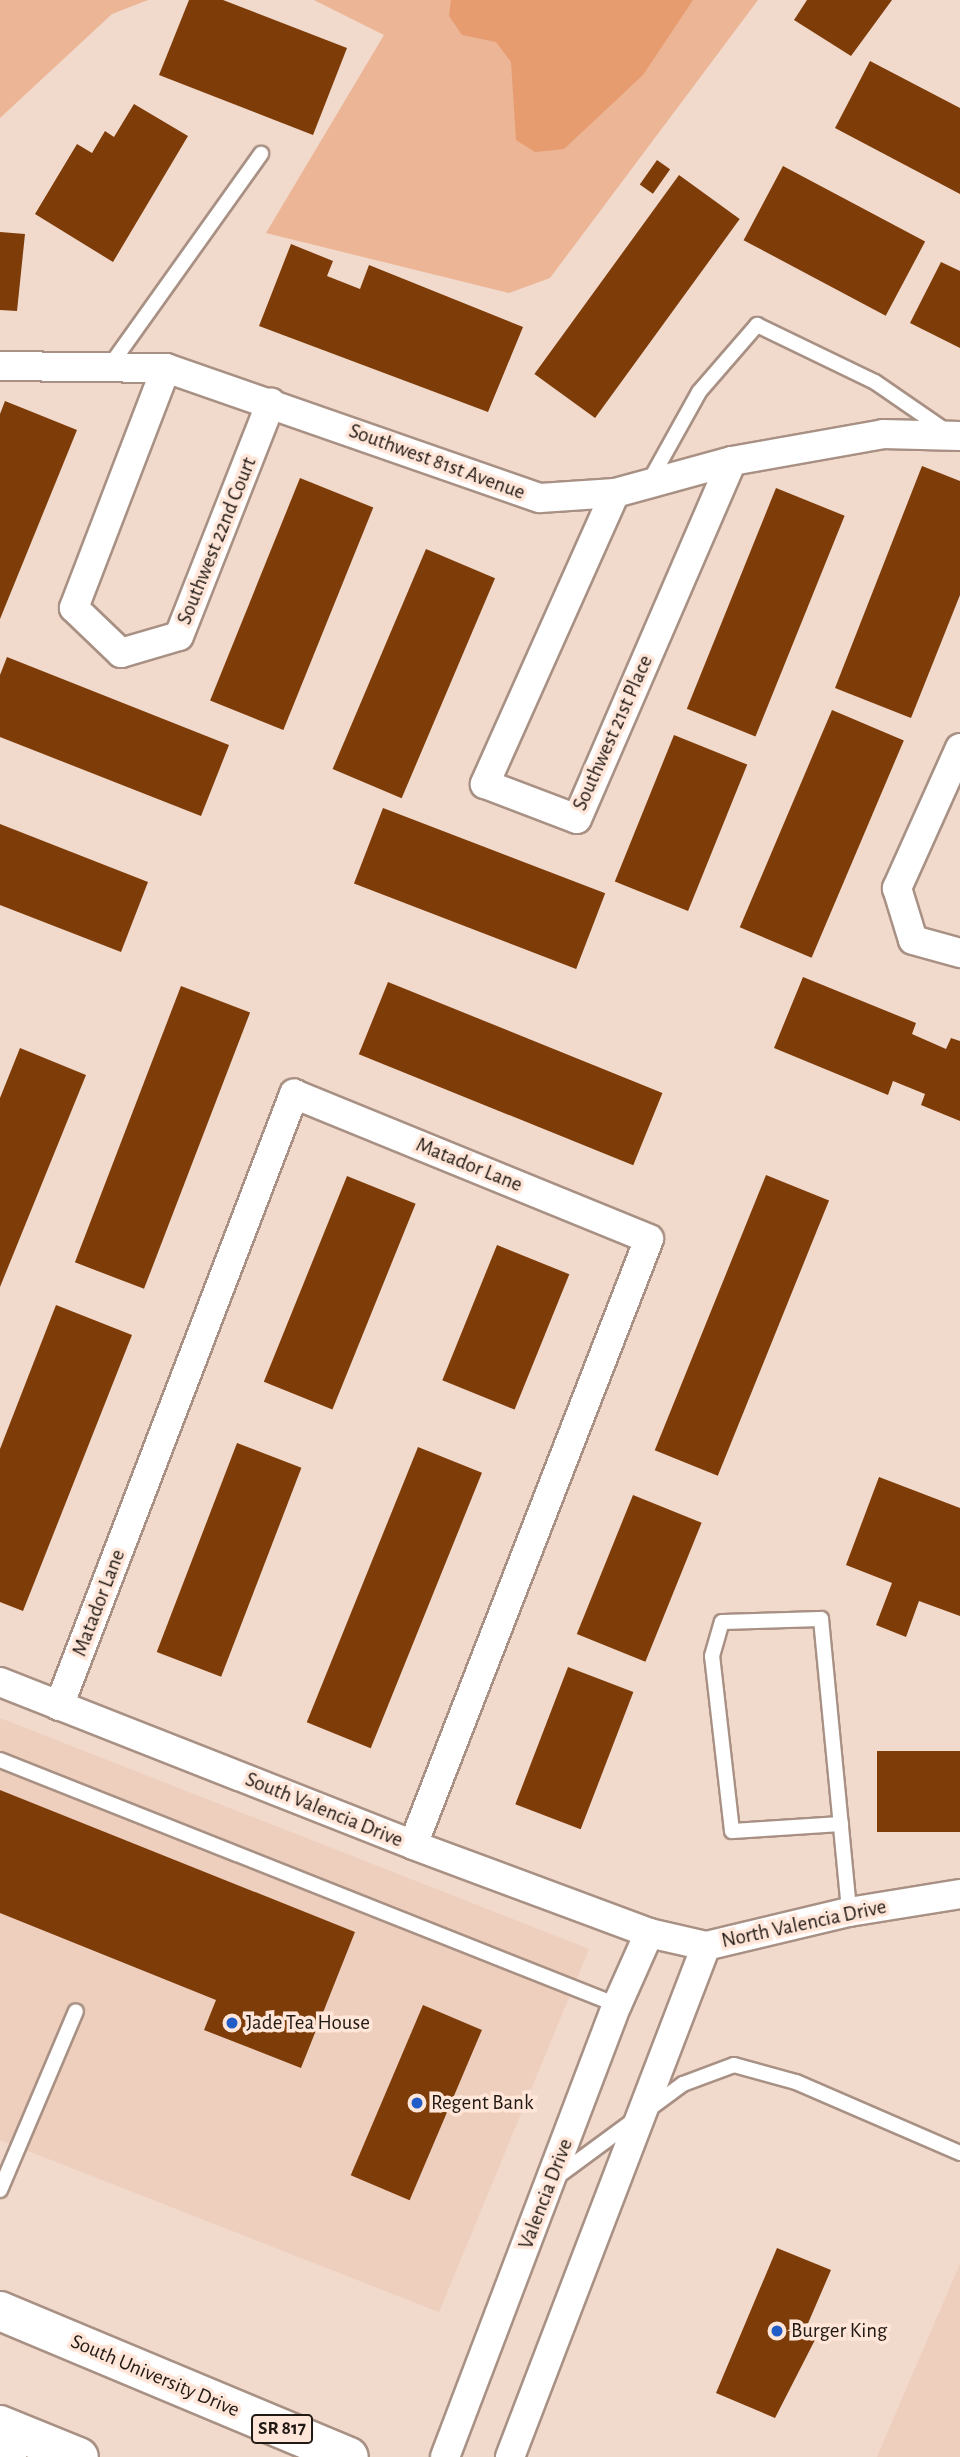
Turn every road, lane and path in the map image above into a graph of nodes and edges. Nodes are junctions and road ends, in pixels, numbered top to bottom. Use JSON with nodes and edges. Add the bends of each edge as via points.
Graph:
{"nodes":[{"id":1,"x":261,"y":154,"type":"dead end"},
{"id":2,"x":0,"y":366,"type":"edge"},
{"id":3,"x":109,"y":367,"type":"junction"},
{"id":4,"x":166,"y":368,"type":"junction"},
{"id":5,"x":271,"y":402,"type":"junction"},
{"id":6,"x":953,"y":434,"type":"edge"},
{"id":7,"x":732,"y":461,"type":"junction"},
{"id":8,"x":649,"y":482,"type":"junction"},
{"id":9,"x":615,"y":494,"type":"junction"},
{"id":10,"x":960,"y":748,"type":"edge"},
{"id":11,"x":960,"y":953,"type":"edge"},
{"id":12,"x":0,"y":1682,"type":"edge"},
{"id":13,"x":59,"y":1706,"type":"junction"},
{"id":14,"x":0,"y":1760,"type":"edge"},
{"id":15,"x":841,"y":1824,"type":"junction"},
{"id":16,"x":413,"y":1845,"type":"junction"},
{"id":17,"x":960,"y":1894,"type":"edge"},
{"id":18,"x":849,"y":1912,"type":"junction"},
{"id":19,"x":649,"y":1933,"type":"junction"},
{"id":20,"x":706,"y":1946,"type":"junction"},
{"id":21,"x":617,"y":2005,"type":"junction"},
{"id":22,"x":76,"y":2011,"type":"dead end"},
{"id":23,"x":643,"y":2109,"type":"junction"},
{"id":24,"x":960,"y":2153,"type":"edge"},
{"id":25,"x":551,"y":2181,"type":"junction"},
{"id":26,"x":0,"y":2190,"type":"edge"},
{"id":27,"x":0,"y":2311,"type":"edge"},
{"id":28,"x":0,"y":2425,"type":"edge"},
{"id":29,"x":0,"y":2452,"type":"edge"},
{"id":30,"x":7,"y":2457,"type":"edge"},
{"id":31,"x":79,"y":2457,"type":"edge"},
{"id":32,"x":349,"y":2457,"type":"edge"},
{"id":33,"x":445,"y":2457,"type":"edge"},
{"id":34,"x":510,"y":2457,"type":"edge"}],
"edges":[{"from":1,"to":3,"type":"lane"},
{"from":2,"to":3,"type":"street","name":"Southwest 81st Avenue"},
{"from":3,"to":4,"type":"street","name":"Southwest 81st Avenue"},
{"from":4,"to":5,"type":"street","name":"Southwest 81st Avenue"},
{"from":4,"to":5,"type":"street","name":"Southwest 22nd Court","via":[[74,608],[121,653],[179,636]]},
{"from":5,"to":9,"type":"street","name":"Southwest 81st Avenue","via":[[540,498]]},
{"from":6,"to":7,"type":"street","name":"Southwest 81st Avenue","via":[[883,434]]},
{"from":6,"to":8,"type":"lane","via":[[875,382],[757,325],[699,393]]},
{"from":7,"to":8,"type":"street","name":"Southwest 81st Avenue"},
{"from":7,"to":9,"type":"street","name":"Southwest 21st Place","via":[[577,819],[485,784]]},
{"from":8,"to":9,"type":"street","name":"Southwest 81st Avenue"},
{"from":10,"to":11,"type":"street","via":[[897,888],[913,940]]},
{"from":12,"to":13,"type":"street","name":"South Valencia Drive"},
{"from":13,"to":16,"type":"street","name":"South Valencia Drive"},
{"from":13,"to":16,"type":"street","name":"Matador Lane","via":[[294,1094],[649,1238]]},
{"from":14,"to":21,"type":"lane"},
{"from":15,"to":15,"type":"lane","via":[[821,1619],[722,1622],[712,1656],[732,1831]]},
{"from":15,"to":18,"type":"lane"},
{"from":16,"to":19,"type":"street","name":"South Valencia Drive"},
{"from":17,"to":18,"type":"street","name":"North Valencia Drive"},
{"from":18,"to":20,"type":"street","name":"North Valencia Drive"},
{"from":19,"to":20,"type":"street","name":"North Valencia Drive"},
{"from":19,"to":21,"type":"street","name":"Valencia Drive"},
{"from":20,"to":23,"type":"street"},
{"from":21,"to":25,"type":"street","name":"Valencia Drive"},
{"from":22,"to":26,"type":"lane"},
{"from":23,"to":24,"type":"lane","via":[[707,2072],[757,2067]]},
{"from":23,"to":25,"type":"lane"},
{"from":23,"to":34,"type":"street"},
{"from":25,"to":33,"type":"street","name":"Valencia Drive"},
{"from":27,"to":32,"type":"main road","name":"South University Drive","number":"SR 817"},
{"from":28,"to":31,"type":"main road"},
{"from":29,"to":30,"type":"main road"}]}
